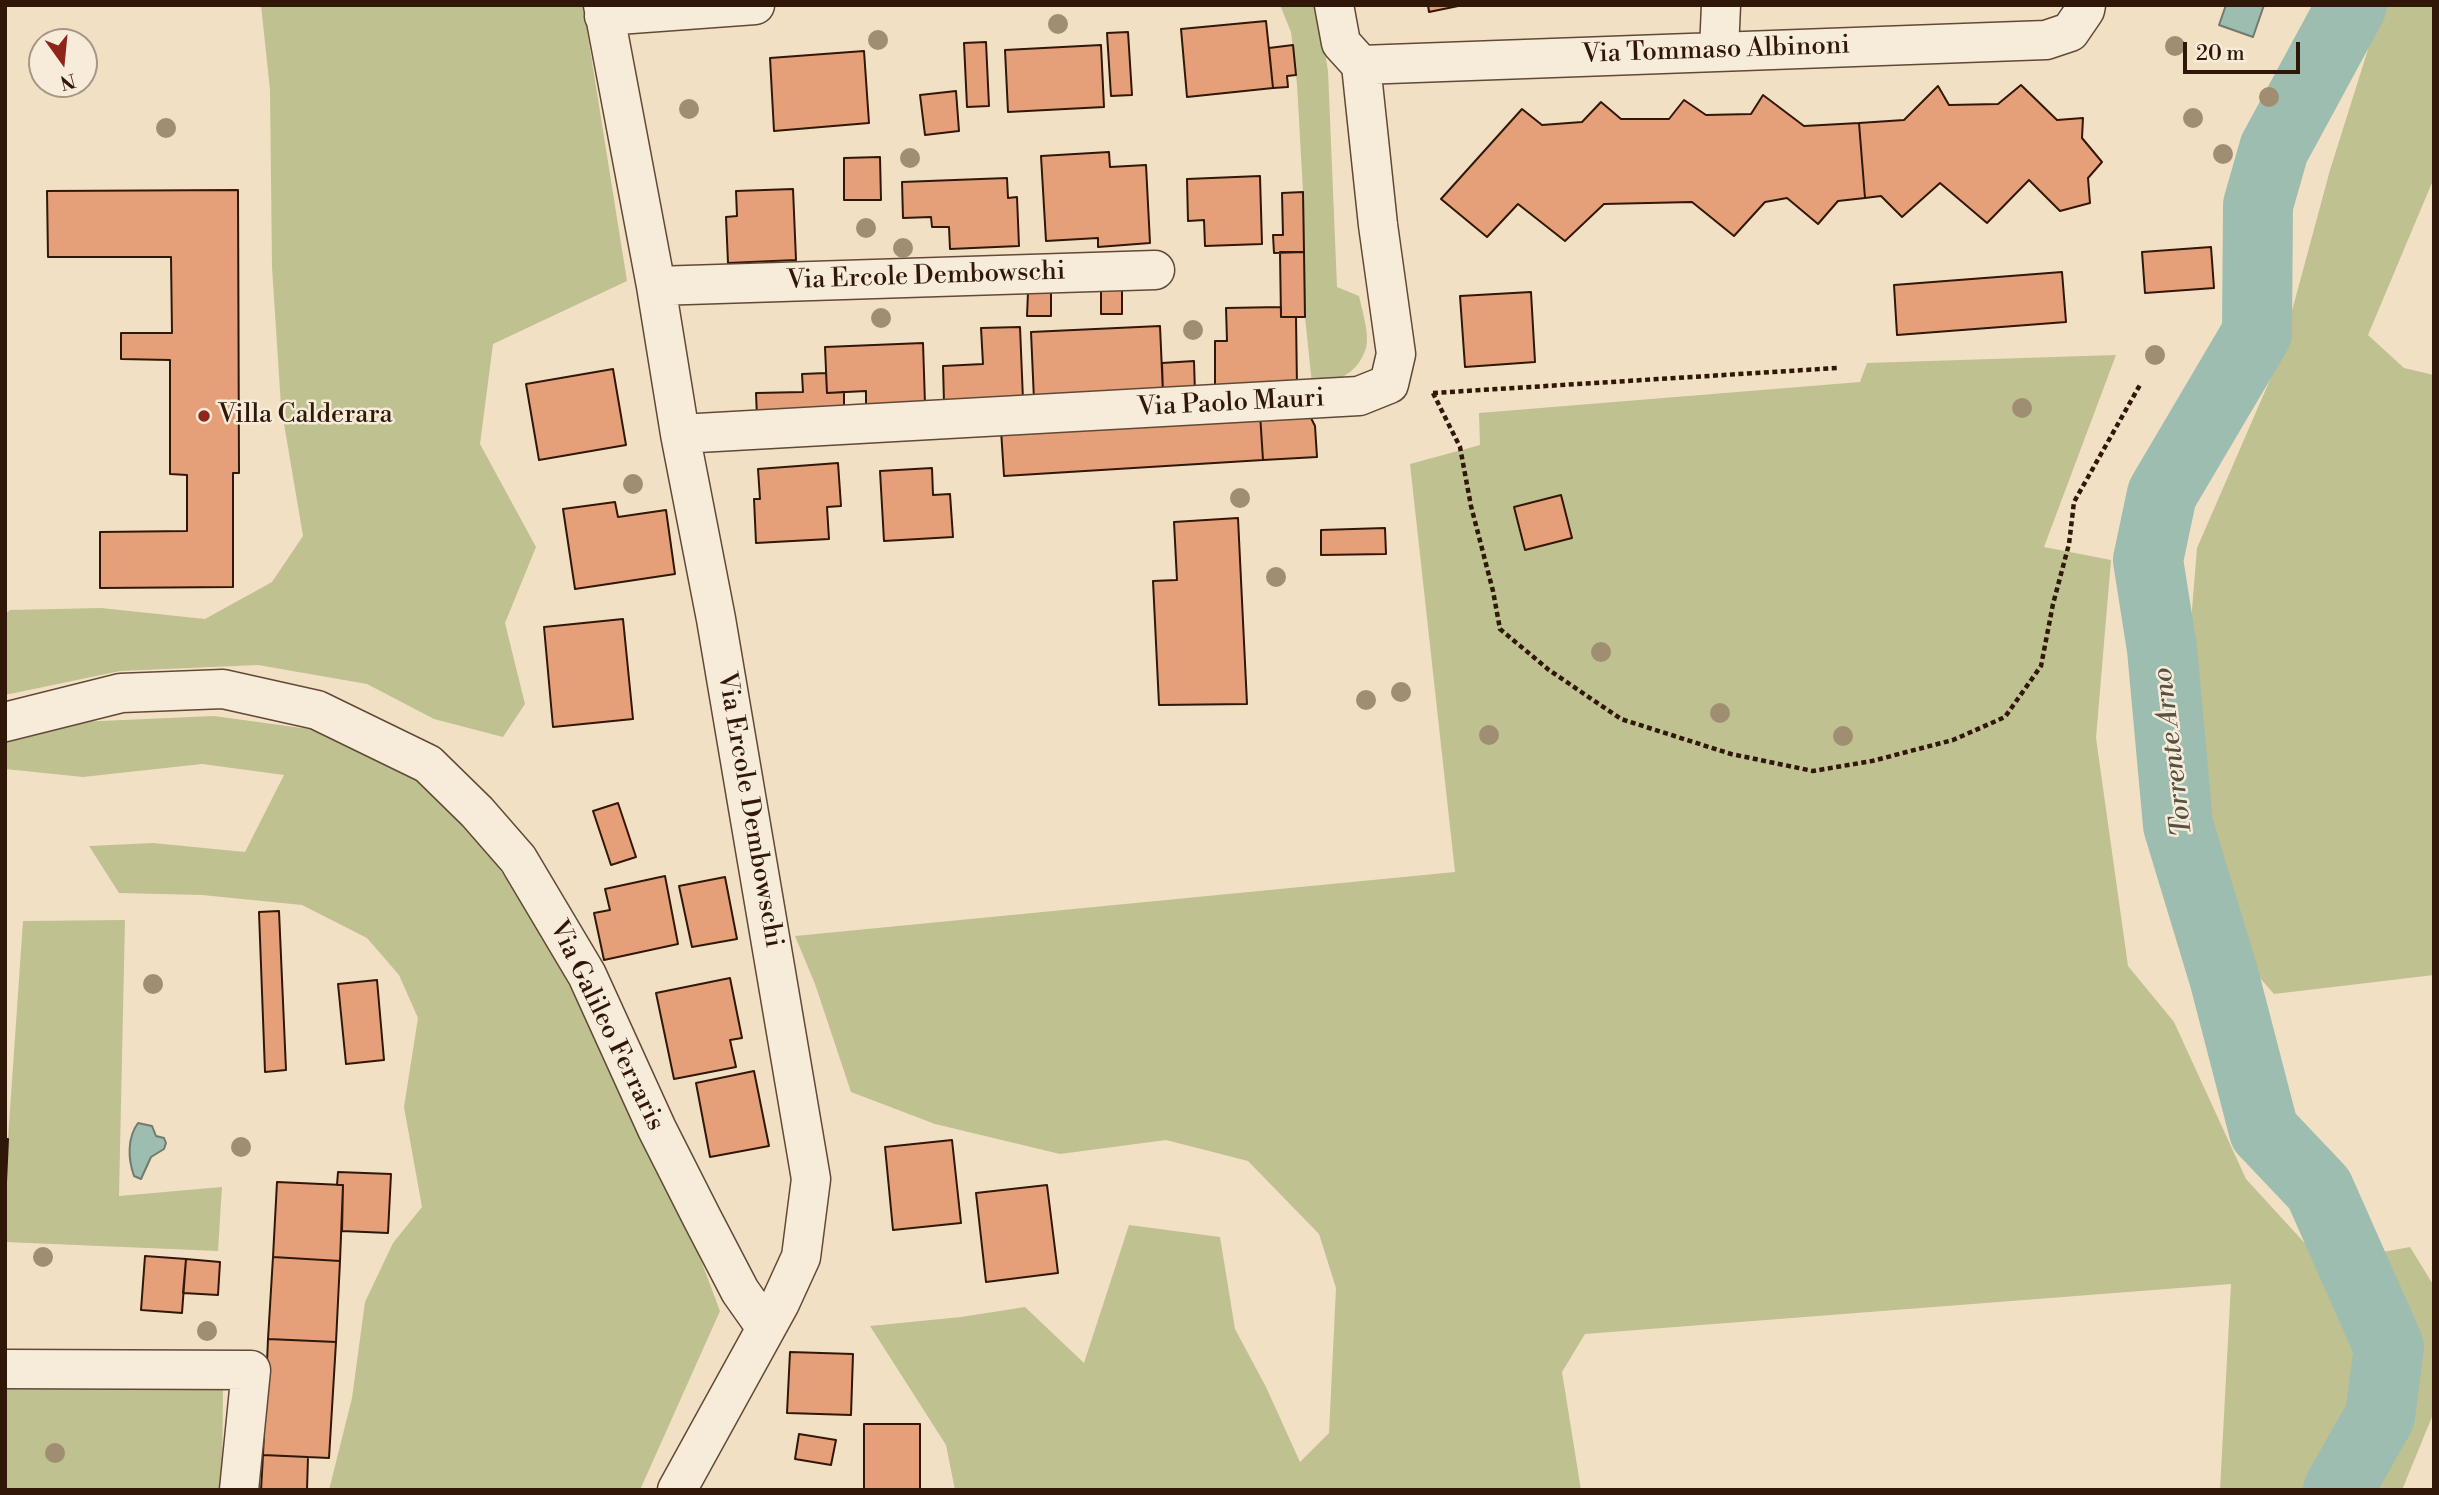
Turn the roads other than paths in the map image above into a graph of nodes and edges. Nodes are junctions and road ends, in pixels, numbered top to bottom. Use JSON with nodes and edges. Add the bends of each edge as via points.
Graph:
{"nodes":[{"id":1,"x":755,"y":5,"type":"edge"},
{"id":2,"x":1334,"y":5,"type":"edge"},
{"id":3,"x":1721,"y":5,"type":"edge"},
{"id":4,"x":603,"y":10,"type":"edge"},
{"id":5,"x":2078,"y":19,"type":"edge"},
{"id":6,"x":1719,"y":51,"type":"junction"},
{"id":7,"x":1361,"y":65,"type":"junction"},
{"id":8,"x":1155,"y":270,"type":"dead end"},
{"id":9,"x":656,"y":286,"type":"junction"},
{"id":10,"x":680,"y":434,"type":"junction"},
{"id":11,"x":5,"y":722,"type":"edge"},
{"id":12,"x":766,"y":1328,"type":"junction"},
{"id":13,"x":5,"y":1369,"type":"edge"},
{"id":14,"x":239,"y":1490,"type":"edge"},
{"id":15,"x":677,"y":1490,"type":"edge"}],
"edges":[{"from":1,"to":4,"type":"street","name":"Via Ercole Dembowschi"},
{"from":2,"to":7,"type":"street","via":[[1341,43]]},
{"from":3,"to":6,"type":"street"},
{"from":4,"to":9,"type":"street","name":"Via Ercole Dembowschi"},
{"from":5,"to":6,"type":"street","name":"Via Tommaso Albinoni","via":[[2046,40]]},
{"from":6,"to":7,"type":"street","name":"Via Tommaso Albinoni"},
{"from":7,"to":10,"type":"street","name":"Via Paolo Mauri","via":[[1396,354],[1390,384],[1359,396]]},
{"from":8,"to":9,"type":"street","name":"Via Ercole Dembowschi"},
{"from":9,"to":10,"type":"street","name":"Via Ercole Dembowschi"},
{"from":10,"to":12,"type":"street","name":"Via Ercole Dembowschi","via":[[811,1180],[801,1257]]},
{"from":11,"to":12,"type":"street","name":"Via Galileo Ferraris","via":[[121,693],[223,689],[317,710],[428,764],[518,859],[587,975],[694,1203],[740,1290]]},
{"from":12,"to":15,"type":"street","name":"Via Ercole Dembowschi"},
{"from":13,"to":14,"type":"street","via":[[251,1370]]}]}
